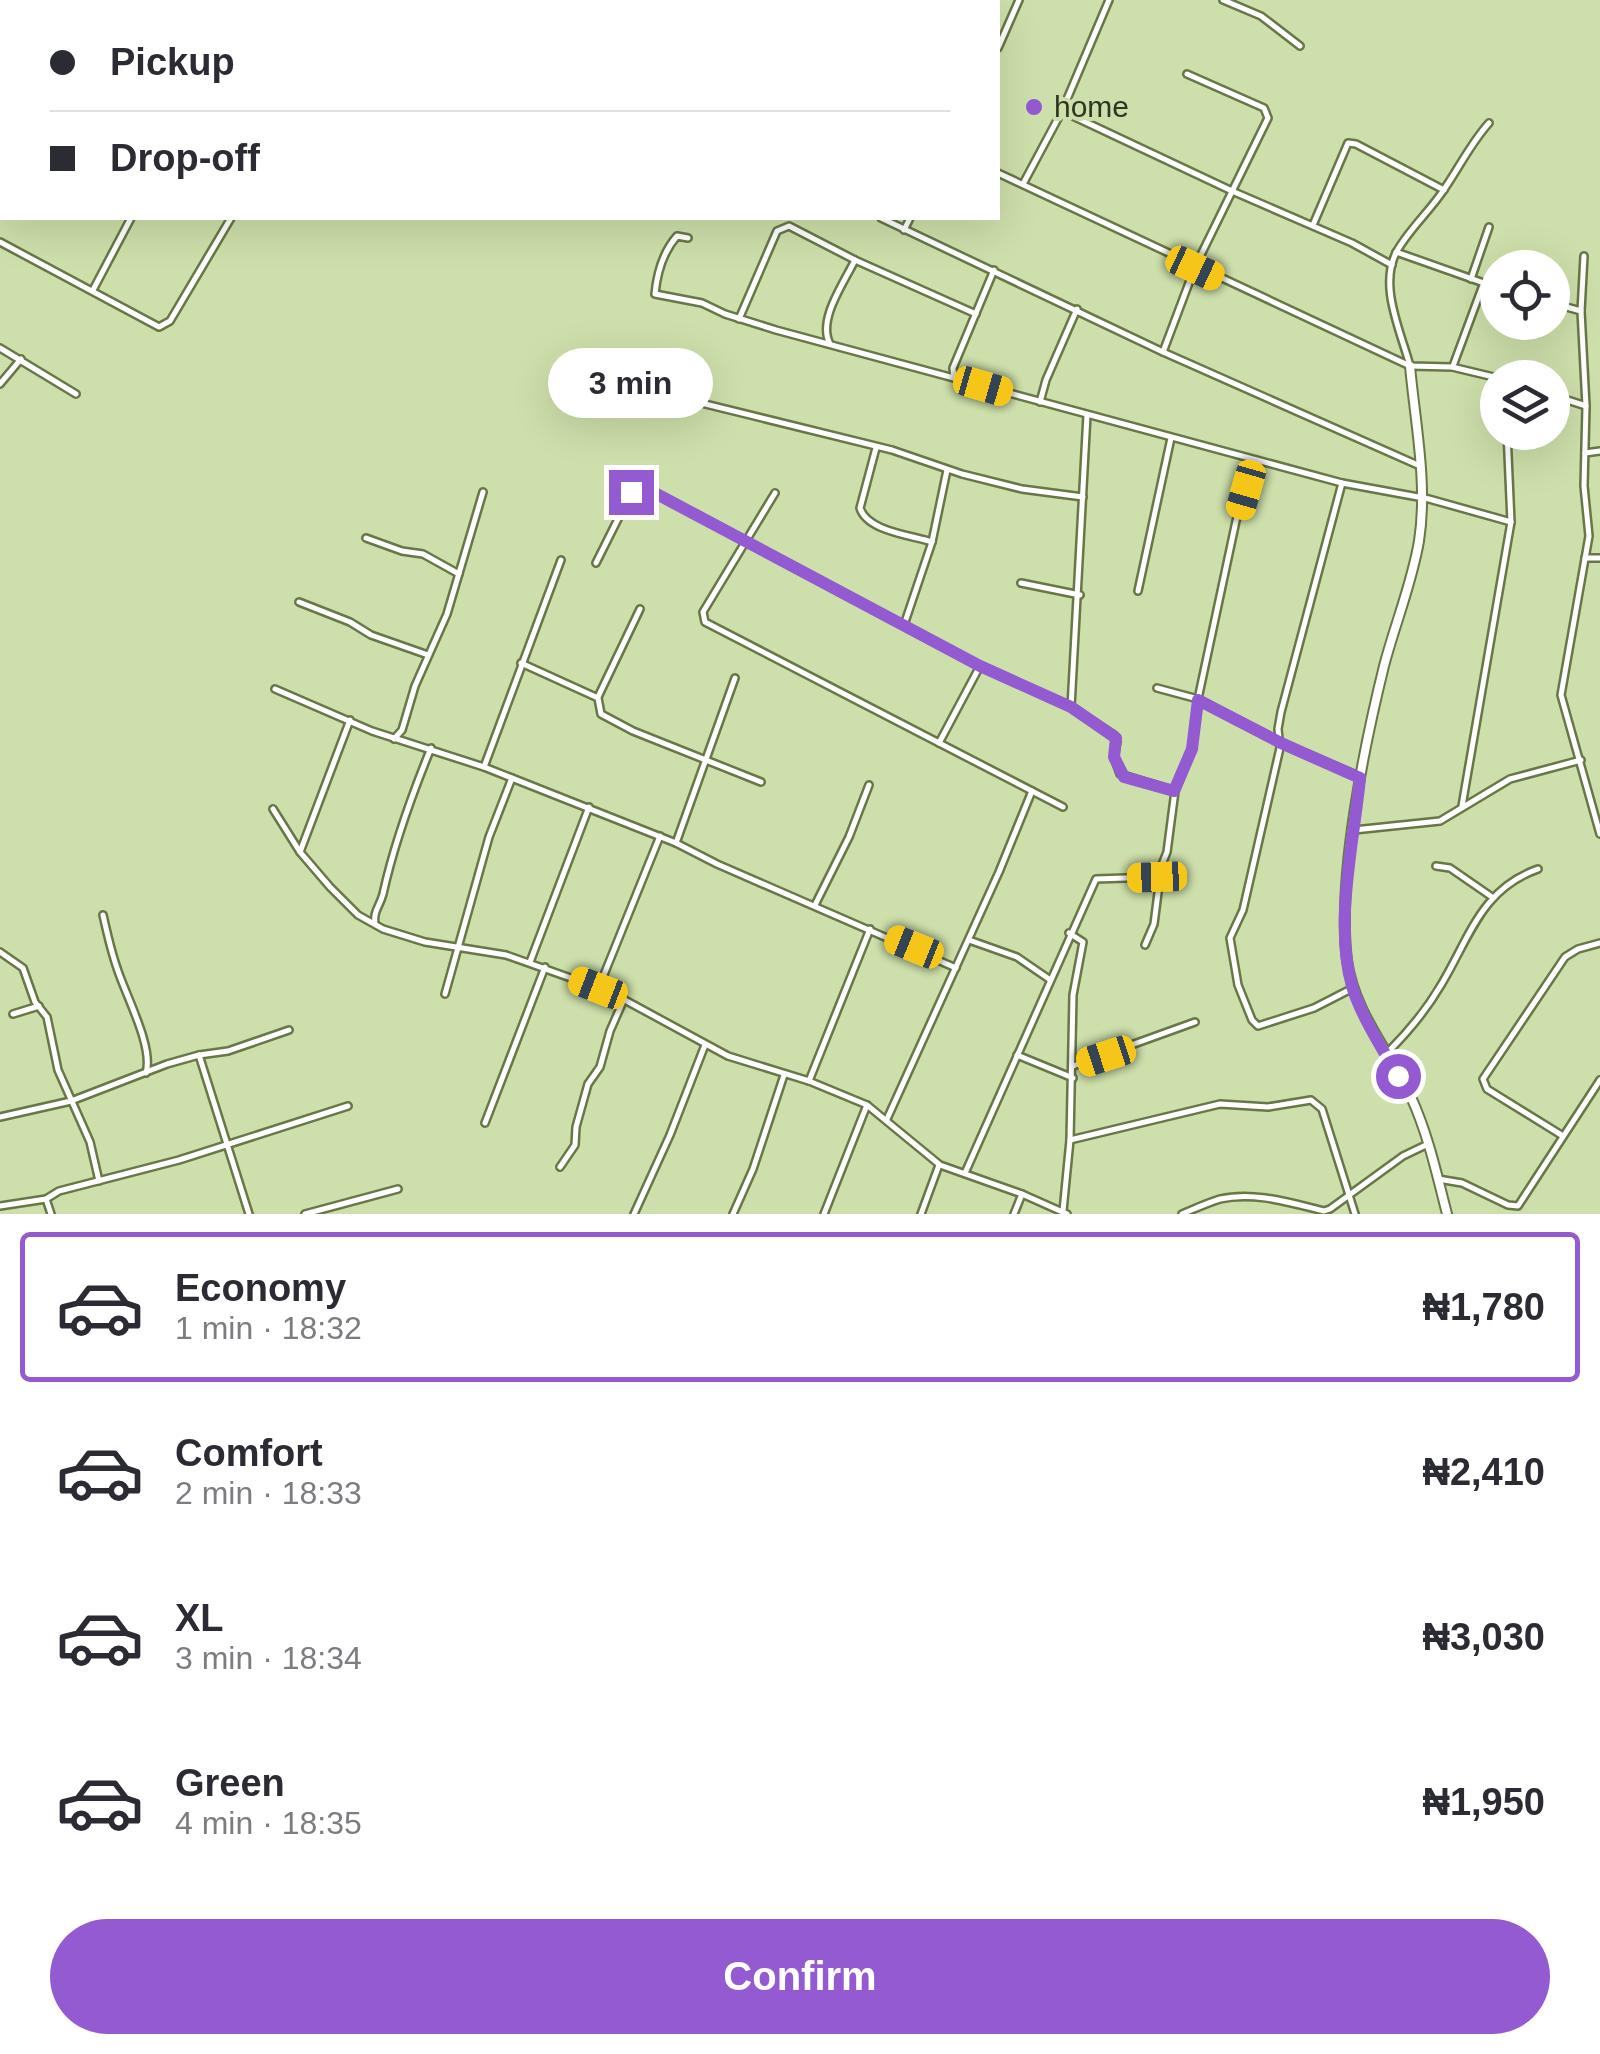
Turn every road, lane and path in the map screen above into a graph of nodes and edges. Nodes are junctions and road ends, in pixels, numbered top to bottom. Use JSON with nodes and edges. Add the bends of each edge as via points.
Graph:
{"nodes":[{"id":1,"x":1019,"y":0,"type":"edge"},
{"id":2,"x":1109,"y":0,"type":"edge"},
{"id":3,"x":1223,"y":0,"type":"edge"},
{"id":4,"x":1000,"y":43,"type":"edge"},
{"id":5,"x":1300,"y":46,"type":"dead end"},
{"id":6,"x":1187,"y":74,"type":"dead end"},
{"id":7,"x":1062,"y":110,"type":"junction"},
{"id":8,"x":1489,"y":122,"type":"dead end"},
{"id":9,"x":1000,"y":174,"type":"edge"},
{"id":10,"x":1023,"y":184,"type":"junction"},
{"id":11,"x":1444,"y":190,"type":"junction"},
{"id":12,"x":1232,"y":192,"type":"junction"},
{"id":13,"x":130,"y":220,"type":"edge"},
{"id":14,"x":229,"y":220,"type":"edge"},
{"id":15,"x":884,"y":220,"type":"edge"},
{"id":16,"x":909,"y":220,"type":"edge"},
{"id":17,"x":1312,"y":225,"type":"junction"},
{"id":18,"x":1488,"y":227,"type":"dead end"},
{"id":19,"x":904,"y":230,"type":"junction"},
{"id":20,"x":688,"y":238,"type":"dead end"},
{"id":21,"x":0,"y":242,"type":"edge"},
{"id":22,"x":1396,"y":252,"type":"junction"},
{"id":23,"x":1584,"y":256,"type":"dead end"},
{"id":24,"x":855,"y":260,"type":"junction"},
{"id":25,"x":1392,"y":264,"type":"junction"},
{"id":26,"x":1195,"y":268,"type":"junction"},
{"id":27,"x":994,"y":270,"type":"junction"},
{"id":28,"x":1472,"y":280,"type":"junction"},
{"id":29,"x":1480,"y":283,"type":"edge"},
{"id":30,"x":92,"y":291,"type":"junction"},
{"id":31,"x":1480,"y":292,"type":"edge"},
{"id":32,"x":1570,"y":308,"type":"edge"},
{"id":33,"x":1077,"y":309,"type":"junction"},
{"id":34,"x":1581,"y":311,"type":"junction"},
{"id":35,"x":976,"y":314,"type":"junction"},
{"id":36,"x":739,"y":318,"type":"junction"},
{"id":37,"x":830,"y":344,"type":"junction"},
{"id":38,"x":0,"y":348,"type":"edge"},
{"id":39,"x":1163,"y":352,"type":"junction"},
{"id":40,"x":21,"y":360,"type":"junction"},
{"id":41,"x":1410,"y":366,"type":"junction"},
{"id":42,"x":1452,"y":368,"type":"junction"},
{"id":43,"x":1480,"y":374,"type":"edge"},
{"id":44,"x":954,"y":378,"type":"junction"},
{"id":45,"x":0,"y":384,"type":"edge"},
{"id":46,"x":76,"y":394,"type":"dead end"},
{"id":47,"x":689,"y":400,"type":"dead end"},
{"id":48,"x":1570,"y":401,"type":"edge"},
{"id":49,"x":1040,"y":402,"type":"junction"},
{"id":50,"x":1586,"y":406,"type":"junction"},
{"id":51,"x":1087,"y":415,"type":"junction"},
{"id":52,"x":1171,"y":438,"type":"junction"},
{"id":53,"x":876,"y":448,"type":"junction"},
{"id":54,"x":1507,"y":450,"type":"edge"},
{"id":55,"x":1585,"y":452,"type":"junction"},
{"id":56,"x":1600,"y":452,"type":"edge"},
{"id":57,"x":1255,"y":460,"type":"junction"},
{"id":58,"x":1420,"y":466,"type":"junction"},
{"id":59,"x":947,"y":470,"type":"junction"},
{"id":60,"x":1342,"y":483,"type":"junction"},
{"id":61,"x":483,"y":492,"type":"dead end"},
{"id":62,"x":775,"y":493,"type":"dead end"},
{"id":63,"x":1083,"y":498,"type":"junction"},
{"id":64,"x":1421,"y":498,"type":"junction"},
{"id":65,"x":1511,"y":522,"type":"junction"},
{"id":66,"x":366,"y":538,"type":"dead end"},
{"id":67,"x":932,"y":542,"type":"junction"},
{"id":68,"x":745,"y":544,"type":"junction"},
{"id":69,"x":1585,"y":558,"type":"junction"},
{"id":70,"x":1600,"y":558,"type":"edge"},
{"id":71,"x":561,"y":560,"type":"dead end"},
{"id":72,"x":596,"y":564,"type":"dead end"},
{"id":73,"x":459,"y":574,"type":"junction"},
{"id":74,"x":1021,"y":584,"type":"dead end"},
{"id":75,"x":1138,"y":591,"type":"dead end"},
{"id":76,"x":1080,"y":595,"type":"junction"},
{"id":77,"x":299,"y":602,"type":"dead end"},
{"id":78,"x":640,"y":609,"type":"dead end"},
{"id":79,"x":904,"y":626,"type":"junction"},
{"id":80,"x":428,"y":654,"type":"junction"},
{"id":81,"x":521,"y":663,"type":"junction"},
{"id":82,"x":980,"y":666,"type":"junction"},
{"id":83,"x":735,"y":678,"type":"dead end"},
{"id":84,"x":274,"y":688,"type":"dead end"},
{"id":85,"x":1157,"y":688,"type":"dead end"},
{"id":86,"x":598,"y":698,"type":"junction"},
{"id":87,"x":1198,"y":700,"type":"junction"},
{"id":88,"x":1071,"y":707,"type":"junction"},
{"id":89,"x":350,"y":720,"type":"junction"},
{"id":90,"x":402,"y":730,"type":"junction"},
{"id":91,"x":394,"y":739,"type":"junction"},
{"id":92,"x":407,"y":742,"type":"junction"},
{"id":93,"x":1281,"y":743,"type":"junction"},
{"id":94,"x":938,"y":744,"type":"junction"},
{"id":95,"x":431,"y":748,"type":"junction"},
{"id":96,"x":704,"y":759,"type":"junction"},
{"id":97,"x":1581,"y":760,"type":"junction"},
{"id":98,"x":484,"y":767,"type":"junction"},
{"id":99,"x":512,"y":778,"type":"junction"},
{"id":100,"x":1360,"y":778,"type":"junction"},
{"id":101,"x":762,"y":782,"type":"dead end"},
{"id":102,"x":869,"y":784,"type":"dead end"},
{"id":103,"x":1032,"y":791,"type":"junction"},
{"id":104,"x":1174,"y":791,"type":"junction"},
{"id":105,"x":1063,"y":806,"type":"dead end"},
{"id":106,"x":1462,"y":806,"type":"junction"},
{"id":107,"x":588,"y":807,"type":"junction"},
{"id":108,"x":273,"y":809,"type":"dead end"},
{"id":109,"x":1354,"y":830,"type":"junction"},
{"id":110,"x":1600,"y":834,"type":"edge"},
{"id":111,"x":660,"y":836,"type":"junction"},
{"id":112,"x":676,"y":843,"type":"junction"},
{"id":113,"x":300,"y":852,"type":"junction"},
{"id":114,"x":1436,"y":866,"type":"dead end"},
{"id":115,"x":1538,"y":869,"type":"dead end"},
{"id":116,"x":1157,"y":877,"type":"junction"},
{"id":117,"x":1492,"y":896,"type":"junction"},
{"id":118,"x":815,"y":906,"type":"junction"},
{"id":119,"x":102,"y":915,"type":"dead end"},
{"id":120,"x":376,"y":925,"type":"junction"},
{"id":121,"x":870,"y":929,"type":"junction"},
{"id":122,"x":1069,"y":933,"type":"junction"},
{"id":123,"x":969,"y":940,"type":"junction"},
{"id":124,"x":1600,"y":943,"type":"edge"},
{"id":125,"x":458,"y":946,"type":"junction"},
{"id":126,"x":1145,"y":946,"type":"dead end"},
{"id":127,"x":0,"y":952,"type":"edge"},
{"id":128,"x":530,"y":962,"type":"junction"},
{"id":129,"x":545,"y":967,"type":"junction"},
{"id":130,"x":956,"y":968,"type":"junction"},
{"id":131,"x":1049,"y":979,"type":"junction"},
{"id":132,"x":598,"y":988,"type":"junction"},
{"id":133,"x":1353,"y":988,"type":"junction"},
{"id":134,"x":444,"y":994,"type":"dead end"},
{"id":135,"x":624,"y":999,"type":"junction"},
{"id":136,"x":39,"y":1006,"type":"junction"},
{"id":137,"x":14,"y":1014,"type":"dead end"},
{"id":138,"x":1195,"y":1022,"type":"dead end"},
{"id":139,"x":289,"y":1030,"type":"dead end"},
{"id":140,"x":705,"y":1045,"type":"junction"},
{"id":141,"x":1386,"y":1054,"type":"junction"},
{"id":142,"x":199,"y":1055,"type":"junction"},
{"id":143,"x":1016,"y":1055,"type":"junction"},
{"id":144,"x":1073,"y":1066,"type":"junction"},
{"id":145,"x":146,"y":1072,"type":"junction"},
{"id":146,"x":784,"y":1075,"type":"junction"},
{"id":147,"x":1072,"y":1078,"type":"junction"},
{"id":148,"x":1600,"y":1080,"type":"edge"},
{"id":149,"x":809,"y":1081,"type":"junction"},
{"id":150,"x":71,"y":1101,"type":"junction"},
{"id":151,"x":867,"y":1105,"type":"junction"},
{"id":152,"x":348,"y":1106,"type":"dead end"},
{"id":153,"x":0,"y":1117,"type":"edge"},
{"id":154,"x":888,"y":1119,"type":"junction"},
{"id":155,"x":485,"y":1123,"type":"dead end"},
{"id":156,"x":1563,"y":1136,"type":"junction"},
{"id":157,"x":1070,"y":1140,"type":"junction"},
{"id":158,"x":1428,"y":1144,"type":"junction"},
{"id":159,"x":228,"y":1145,"type":"junction"},
{"id":160,"x":940,"y":1165,"type":"junction"},
{"id":161,"x":560,"y":1167,"type":"dead end"},
{"id":162,"x":965,"y":1174,"type":"junction"},
{"id":163,"x":1438,"y":1179,"type":"junction"},
{"id":164,"x":99,"y":1180,"type":"junction"},
{"id":165,"x":398,"y":1189,"type":"dead end"},
{"id":166,"x":1022,"y":1194,"type":"junction"},
{"id":167,"x":1348,"y":1197,"type":"junction"},
{"id":168,"x":46,"y":1198,"type":"junction"},
{"id":169,"x":0,"y":1206,"type":"edge"},
{"id":170,"x":326,"y":1212,"type":"edge"},
{"id":171,"x":1065,"y":1212,"type":"edge"},
{"id":172,"x":1191,"y":1212,"type":"edge"},
{"id":173,"x":1323,"y":1212,"type":"edge"},
{"id":174,"x":51,"y":1214,"type":"edge"},
{"id":175,"x":249,"y":1214,"type":"edge"},
{"id":176,"x":306,"y":1214,"type":"edge"},
{"id":177,"x":634,"y":1214,"type":"edge"},
{"id":178,"x":733,"y":1214,"type":"edge"},
{"id":179,"x":824,"y":1214,"type":"edge"},
{"id":180,"x":921,"y":1214,"type":"edge"},
{"id":181,"x":1014,"y":1214,"type":"edge"},
{"id":182,"x":1182,"y":1214,"type":"edge"},
{"id":183,"x":1354,"y":1214,"type":"edge"},
{"id":184,"x":1447,"y":1214,"type":"edge"}],
"edges":[{"from":1,"to":4,"type":"street"},
{"from":2,"to":7,"type":"street"},
{"from":3,"to":5,"type":"street","via":[[1261,16]]},
{"from":6,"to":12,"type":"street","via":[[1267,113]]},
{"from":7,"to":10,"type":"street"},
{"from":7,"to":12,"type":"street"},
{"from":8,"to":11,"type":"street"},
{"from":9,"to":10,"type":"street"},
{"from":10,"to":26,"type":"street"},
{"from":11,"to":17,"type":"street","via":[[1348,143]]},
{"from":11,"to":22,"type":"street"},
{"from":12,"to":17,"type":"street"},
{"from":12,"to":26,"type":"street"},
{"from":13,"to":30,"type":"street"},
{"from":14,"to":30,"type":"street","via":[[164,325]]},
{"from":15,"to":19,"type":"street"},
{"from":16,"to":19,"type":"street"},
{"from":17,"to":25,"type":"street"},
{"from":18,"to":28,"type":"street"},
{"from":19,"to":27,"type":"street"},
{"from":20,"to":36,"type":"street","via":[[672,242],[655,294],[702,302]]},
{"from":21,"to":30,"type":"street"},
{"from":22,"to":25,"type":"street"},
{"from":22,"to":28,"type":"street"},
{"from":23,"to":34,"type":"street"},
{"from":24,"to":35,"type":"street"},
{"from":24,"to":36,"type":"street","via":[[788,226],[779,228]]},
{"from":24,"to":37,"type":"street","via":[[826,322]]},
{"from":25,"to":41,"type":"street","via":[[1392,300]]},
{"from":26,"to":39,"type":"street"},
{"from":26,"to":41,"type":"street"},
{"from":27,"to":33,"type":"street"},
{"from":27,"to":35,"type":"street"},
{"from":28,"to":29,"type":"street"},
{"from":31,"to":42,"type":"street"},
{"from":32,"to":34,"type":"street"},
{"from":33,"to":39,"type":"street"},
{"from":33,"to":49,"type":"street"},
{"from":34,"to":50,"type":"street"},
{"from":35,"to":44,"type":"street"},
{"from":36,"to":37,"type":"street"},
{"from":37,"to":44,"type":"street"},
{"from":38,"to":40,"type":"street"},
{"from":39,"to":58,"type":"street"},
{"from":40,"to":45,"type":"street"},
{"from":40,"to":46,"type":"street"},
{"from":41,"to":42,"type":"street"},
{"from":41,"to":58,"type":"street"},
{"from":42,"to":43,"type":"street"},
{"from":44,"to":49,"type":"street"},
{"from":47,"to":53,"type":"street"},
{"from":48,"to":50,"type":"street"},
{"from":49,"to":51,"type":"street"},
{"from":50,"to":55,"type":"street"},
{"from":51,"to":52,"type":"street"},
{"from":51,"to":63,"type":"street"},
{"from":52,"to":57,"type":"street"},
{"from":52,"to":75,"type":"street"},
{"from":53,"to":59,"type":"street"},
{"from":53,"to":67,"type":"street","via":[[863,517]]},
{"from":54,"to":65,"type":"street"},
{"from":55,"to":56,"type":"street"},
{"from":55,"to":69,"type":"street"},
{"from":57,"to":60,"type":"street"},
{"from":57,"to":87,"type":"street"},
{"from":58,"to":64,"type":"street"},
{"from":59,"to":63,"type":"street"},
{"from":59,"to":67,"type":"street"},
{"from":60,"to":64,"type":"street"},
{"from":60,"to":93,"type":"street","via":[[1281,712]]},
{"from":61,"to":73,"type":"street"},
{"from":62,"to":68,"type":"street"},
{"from":63,"to":76,"type":"street"},
{"from":64,"to":65,"type":"street"},
{"from":64,"to":100,"type":"street","via":[[1418,545]]},
{"from":65,"to":106,"type":"street"},
{"from":66,"to":73,"type":"street","via":[[424,554]]},
{"from":67,"to":79,"type":"street"},
{"from":68,"to":72,"type":"street","via":[[640,490],[631,492]]},
{"from":68,"to":79,"type":"street"},
{"from":68,"to":94,"type":"street","via":[[703,612],[705,622]]},
{"from":69,"to":70,"type":"street"},
{"from":69,"to":97,"type":"street","via":[[1561,695]]},
{"from":71,"to":81,"type":"street"},
{"from":73,"to":80,"type":"street"},
{"from":74,"to":76,"type":"street"},
{"from":76,"to":88,"type":"street"},
{"from":77,"to":80,"type":"street"},
{"from":78,"to":86,"type":"street"},
{"from":79,"to":82,"type":"street"},
{"from":80,"to":90,"type":"street"},
{"from":81,"to":86,"type":"street"},
{"from":81,"to":98,"type":"street"},
{"from":82,"to":88,"type":"street"},
{"from":82,"to":94,"type":"street"},
{"from":83,"to":96,"type":"street"},
{"from":84,"to":89,"type":"street"},
{"from":85,"to":87,"type":"street"},
{"from":86,"to":96,"type":"street","via":[[601,714]]},
{"from":87,"to":93,"type":"street"},
{"from":87,"to":104,"type":"street","via":[[1192,749]]},
{"from":88,"to":104,"type":"street","via":[[1116,738],[1120,774]]},
{"from":89,"to":91,"type":"street"},
{"from":89,"to":113,"type":"street"},
{"from":90,"to":91,"type":"street"},
{"from":90,"to":92,"type":"street"},
{"from":91,"to":92,"type":"street"},
{"from":92,"to":95,"type":"street"},
{"from":93,"to":100,"type":"street"},
{"from":93,"to":133,"type":"street","via":[[1244,910],[1230,933],[1238,984],[1252,1020],[1261,1026]]},
{"from":94,"to":103,"type":"street"},
{"from":95,"to":98,"type":"street"},
{"from":95,"to":120,"type":"street","via":[[396,835]]},
{"from":96,"to":101,"type":"street"},
{"from":96,"to":112,"type":"street"},
{"from":97,"to":106,"type":"street","via":[[1510,780]]},
{"from":97,"to":110,"type":"street"},
{"from":98,"to":99,"type":"street"},
{"from":99,"to":107,"type":"street"},
{"from":99,"to":125,"type":"street"},
{"from":100,"to":109,"type":"street"},
{"from":102,"to":118,"type":"street"},
{"from":103,"to":105,"type":"street"},
{"from":103,"to":123,"type":"street"},
{"from":104,"to":116,"type":"street"},
{"from":106,"to":109,"type":"street","via":[[1440,821]]},
{"from":107,"to":111,"type":"street"},
{"from":107,"to":128,"type":"street"},
{"from":108,"to":113,"type":"street"},
{"from":109,"to":133,"type":"street","via":[[1346,930]]},
{"from":111,"to":112,"type":"street"},
{"from":111,"to":132,"type":"street"},
{"from":112,"to":118,"type":"street"},
{"from":113,"to":120,"type":"street","via":[[348,906]]},
{"from":114,"to":117,"type":"street"},
{"from":115,"to":117,"type":"street","via":[[1516,876]]},
{"from":116,"to":122,"type":"street","via":[[1096,879]]},
{"from":116,"to":126,"type":"street","via":[[1154,924]]},
{"from":117,"to":141,"type":"street","via":[[1442,985]]},
{"from":118,"to":121,"type":"street"},
{"from":119,"to":145,"type":"street","via":[[147,1057]]},
{"from":120,"to":125,"type":"street"},
{"from":121,"to":130,"type":"street"},
{"from":121,"to":149,"type":"street"},
{"from":122,"to":131,"type":"street"},
{"from":122,"to":144,"type":"street","via":[[1083,942],[1073,994]]},
{"from":123,"to":130,"type":"street"},
{"from":123,"to":131,"type":"street","via":[[1016,957]]},
{"from":124,"to":156,"type":"street","via":[[1565,957],[1482,1083]]},
{"from":125,"to":128,"type":"street"},
{"from":125,"to":134,"type":"street"},
{"from":127,"to":136,"type":"street","via":[[23,968]]},
{"from":128,"to":129,"type":"street"},
{"from":129,"to":132,"type":"street"},
{"from":129,"to":155,"type":"street"},
{"from":130,"to":154,"type":"street"},
{"from":131,"to":143,"type":"street"},
{"from":132,"to":135,"type":"street"},
{"from":133,"to":141,"type":"street"},
{"from":135,"to":140,"type":"street"},
{"from":135,"to":161,"type":"street","via":[[588,1084],[575,1146]]},
{"from":136,"to":137,"type":"street"},
{"from":136,"to":150,"type":"street"},
{"from":138,"to":144,"type":"street"},
{"from":139,"to":142,"type":"street"},
{"from":140,"to":146,"type":"street"},
{"from":140,"to":177,"type":"street"},
{"from":141,"to":158,"type":"street"},
{"from":142,"to":145,"type":"street"},
{"from":142,"to":159,"type":"street"},
{"from":143,"to":147,"type":"street"},
{"from":143,"to":162,"type":"street"},
{"from":144,"to":147,"type":"street"},
{"from":145,"to":150,"type":"street"},
{"from":146,"to":149,"type":"street"},
{"from":146,"to":178,"type":"street"},
{"from":147,"to":157,"type":"street"},
{"from":148,"to":156,"type":"street"},
{"from":149,"to":151,"type":"street"},
{"from":150,"to":153,"type":"street"},
{"from":150,"to":164,"type":"street"},
{"from":151,"to":154,"type":"street"},
{"from":151,"to":179,"type":"street"},
{"from":152,"to":159,"type":"street"},
{"from":154,"to":160,"type":"street"},
{"from":156,"to":163,"type":"street","via":[[1518,1206]]},
{"from":157,"to":167,"type":"street","via":[[1220,1104],[1268,1107],[1311,1100],[1322,1110]]},
{"from":157,"to":171,"type":"street"},
{"from":158,"to":163,"type":"street"},
{"from":158,"to":167,"type":"street"},
{"from":159,"to":164,"type":"street"},
{"from":159,"to":175,"type":"street"},
{"from":160,"to":162,"type":"street"},
{"from":160,"to":180,"type":"street"},
{"from":162,"to":166,"type":"street"},
{"from":163,"to":184,"type":"street"},
{"from":164,"to":168,"type":"street"},
{"from":165,"to":170,"type":"street"},
{"from":166,"to":171,"type":"street"},
{"from":166,"to":181,"type":"street"},
{"from":167,"to":173,"type":"street"},
{"from":167,"to":183,"type":"street"},
{"from":168,"to":169,"type":"street"},
{"from":168,"to":174,"type":"street"},
{"from":170,"to":176,"type":"street"},
{"from":172,"to":173,"type":"street","via":[[1221,1199],[1263,1197]]},
{"from":172,"to":182,"type":"street"}]}
